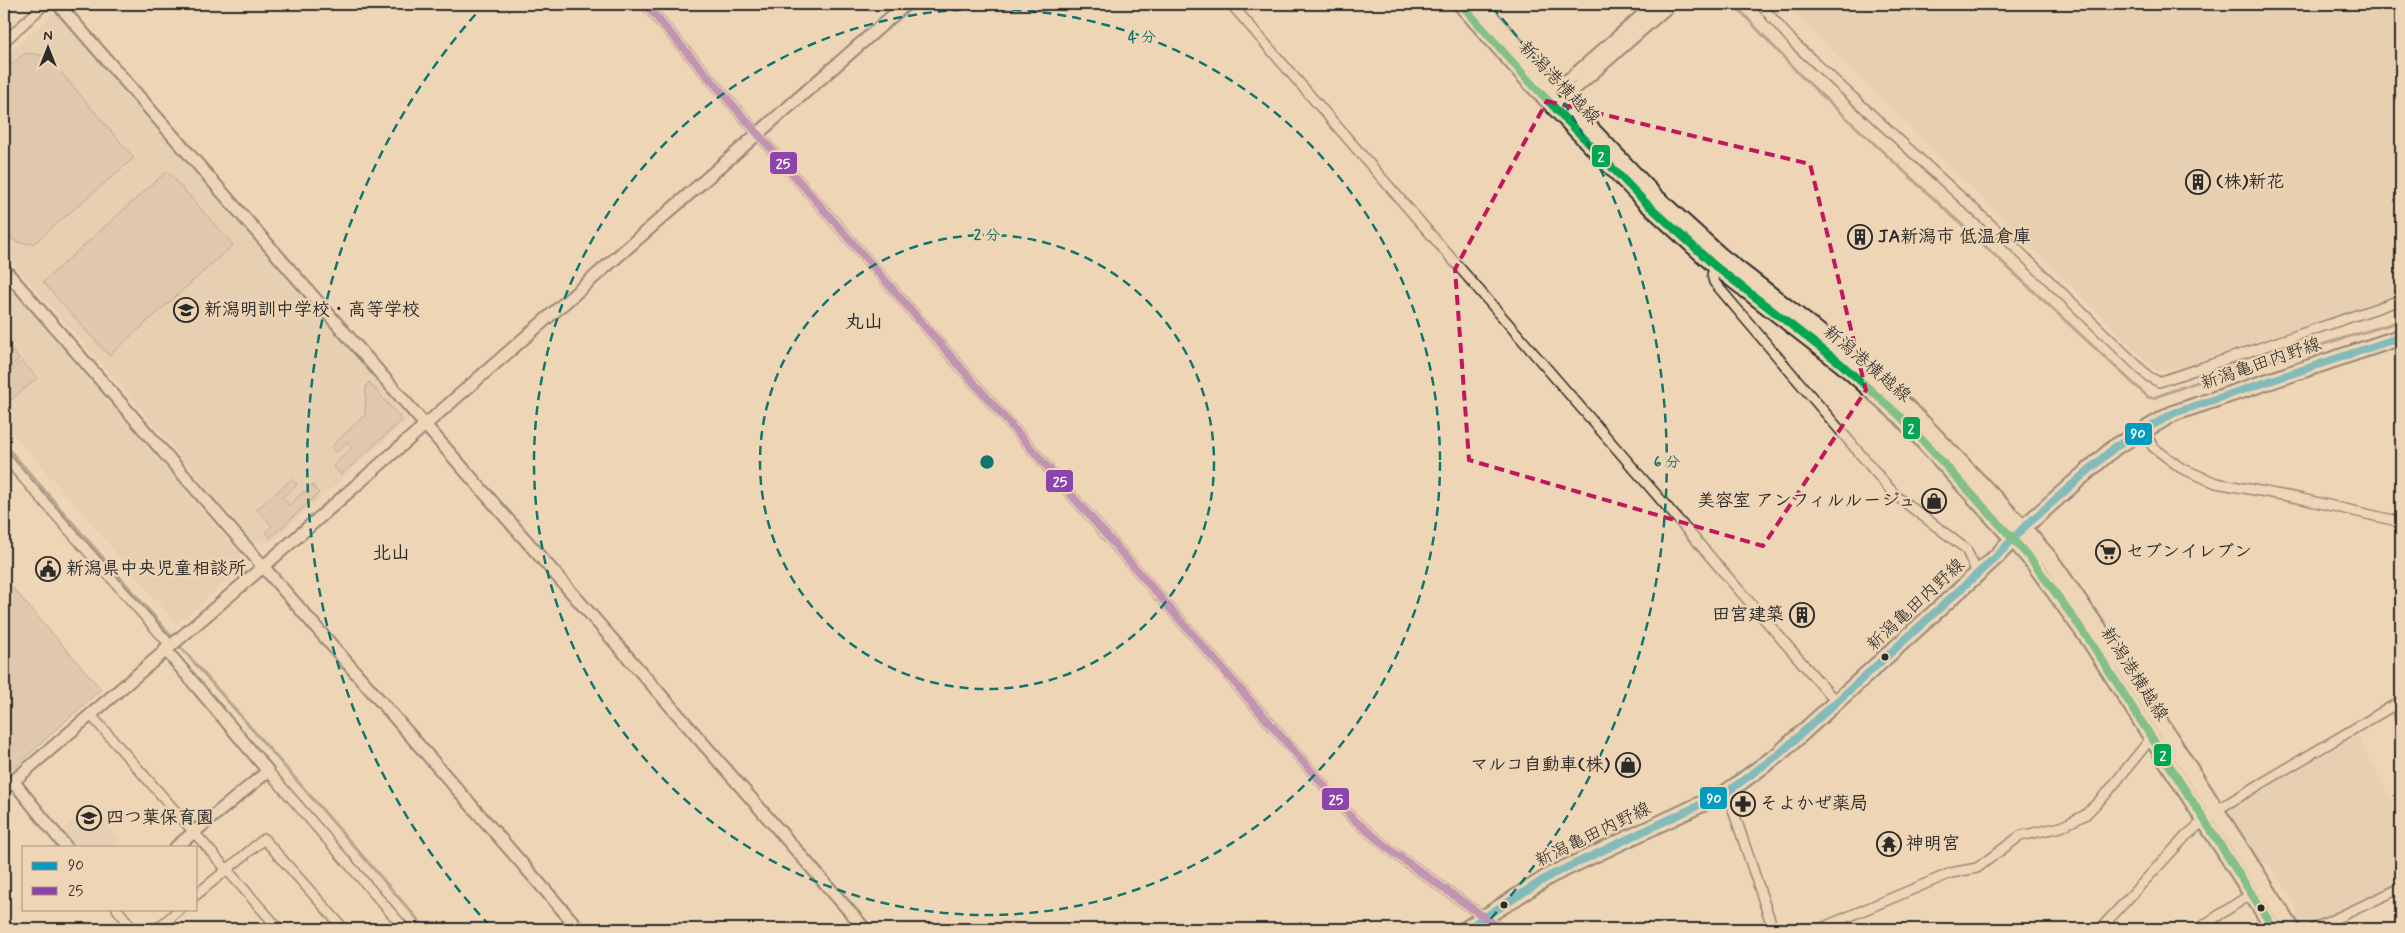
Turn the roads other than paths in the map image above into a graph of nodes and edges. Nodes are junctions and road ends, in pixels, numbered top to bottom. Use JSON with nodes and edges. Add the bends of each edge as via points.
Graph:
{"nodes":[{"id":1,"x":45,"y":4,"type":"edge"},
{"id":2,"x":58,"y":4,"type":"edge"},
{"id":3,"x":645,"y":4,"type":"edge"},
{"id":4,"x":906,"y":4,"type":"edge"},
{"id":5,"x":1230,"y":4,"type":"edge"},
{"id":6,"x":1461,"y":4,"type":"edge"},
{"id":7,"x":1480,"y":4,"type":"edge"},
{"id":8,"x":1655,"y":4,"type":"edge"},
{"id":9,"x":1671,"y":4,"type":"edge"},
{"id":10,"x":1760,"y":4,"type":"edge"},
{"id":11,"x":4,"y":42,"type":"edge"},
{"id":12,"x":1554,"y":97,"type":"junction"},
{"id":13,"x":757,"y":132,"type":"junction"},
{"id":14,"x":1715,"y":266,"type":"junction"},
{"id":15,"x":4,"y":269,"type":"edge"},
{"id":16,"x":2401,"y":300,"type":"edge"},
{"id":17,"x":2401,"y":337,"type":"edge"},
{"id":18,"x":425,"y":424,"type":"junction"},
{"id":19,"x":2144,"y":430,"type":"junction"},
{"id":20,"x":4,"y":456,"type":"edge"},
{"id":21,"x":2401,"y":522,"type":"edge"},
{"id":22,"x":2018,"y":533,"type":"junction"},
{"id":23,"x":264,"y":566,"type":"junction"},
{"id":24,"x":1977,"y":573,"type":"junction"},
{"id":25,"x":167,"y":647,"type":"junction"},
{"id":26,"x":1837,"y":703,"type":"junction"},
{"id":27,"x":2399,"y":703,"type":"edge"},
{"id":28,"x":90,"y":714,"type":"junction"},
{"id":29,"x":2401,"y":725,"type":"edge"},
{"id":30,"x":2152,"y":737,"type":"junction"},
{"id":31,"x":268,"y":771,"type":"junction"},
{"id":32,"x":13,"y":781,"type":"junction"},
{"id":33,"x":4,"y":789,"type":"edge"},
{"id":34,"x":1726,"y":792,"type":"junction"},
{"id":35,"x":2209,"y":816,"type":"junction"},
{"id":36,"x":194,"y":831,"type":"junction"},
{"id":37,"x":65,"y":846,"type":"edge"},
{"id":38,"x":177,"y":846,"type":"edge"},
{"id":39,"x":226,"y":870,"type":"junction"},
{"id":40,"x":2401,"y":888,"type":"edge"},
{"id":41,"x":198,"y":894,"type":"edge"},
{"id":42,"x":2251,"y":894,"type":"junction"},
{"id":43,"x":118,"y":910,"type":"edge"},
{"id":44,"x":179,"y":910,"type":"edge"},
{"id":45,"x":1484,"y":918,"type":"junction"},
{"id":46,"x":133,"y":929,"type":"edge"},
{"id":47,"x":157,"y":929,"type":"edge"},
{"id":48,"x":279,"y":929,"type":"edge"},
{"id":49,"x":344,"y":929,"type":"edge"},
{"id":50,"x":405,"y":929,"type":"edge"},
{"id":51,"x":578,"y":929,"type":"edge"},
{"id":52,"x":865,"y":929,"type":"edge"},
{"id":53,"x":1466,"y":929,"type":"edge"},
{"id":54,"x":1501,"y":929,"type":"edge"},
{"id":55,"x":1773,"y":929,"type":"edge"},
{"id":56,"x":1819,"y":929,"type":"edge"},
{"id":57,"x":2100,"y":929,"type":"edge"},
{"id":58,"x":2198,"y":929,"type":"edge"},
{"id":59,"x":2274,"y":929,"type":"edge"},
{"id":60,"x":2292,"y":929,"type":"edge"},
{"id":61,"x":2314,"y":929,"type":"edge"}],
"edges":[{"from":1,"to":11,"type":"street"},
{"from":2,"to":18,"type":"street"},
{"from":3,"to":13,"type":"street"},
{"from":4,"to":13,"type":"street"},
{"from":5,"to":26,"type":"street"},
{"from":6,"to":12,"type":"main road","name":"新潟港横越線","via":[[1530,82]]},
{"from":7,"to":12,"type":"main road","name":"新潟港横越線"},
{"from":8,"to":12,"type":"street","via":[[1573,76]]},
{"from":9,"to":12,"type":"street"},
{"from":10,"to":16,"type":"street","via":[[1795,44],[2002,235],[2149,377],[2159,382]]},
{"from":12,"to":14,"type":"main road","name":"新潟港横越線","via":[[1645,202]]},
{"from":12,"to":22,"type":"main road","name":"新潟港横越線","via":[[1577,114],[1655,196],[1721,256],[1850,356],[1911,411]]},
{"from":13,"to":18,"type":"street"},
{"from":13,"to":45,"type":"street","via":[[1353,819]]},
{"from":14,"to":22,"type":"main road","name":"新潟港横越線","via":[[1840,363],[1901,417]]},
{"from":14,"to":24,"type":"street","via":[[1714,282],[1896,495],[1966,549]]},
{"from":15,"to":23,"type":"street"},
{"from":17,"to":19,"type":"main road","name":"新潟亀田内野線","via":[[2174,413]]},
{"from":18,"to":23,"type":"street"},
{"from":18,"to":52,"type":"street"},
{"from":19,"to":21,"type":"street","via":[[2153,447],[2181,468],[2216,483]]},
{"from":19,"to":22,"type":"main road","name":"新潟亀田内野線","via":[[2115,447]]},
{"from":20,"to":25,"type":"street"},
{"from":22,"to":24,"type":"main road","name":"新潟亀田内野線"},
{"from":22,"to":30,"type":"main road","name":"新潟港横越線","via":[[2033,562],[2090,641]]},
{"from":22,"to":35,"type":"main road","name":"新潟港横越線","via":[[2050,559],[2124,666]]},
{"from":23,"to":25,"type":"street"},
{"from":23,"to":51,"type":"street"},
{"from":24,"to":26,"type":"main road","name":"新潟亀田内野線"},
{"from":25,"to":28,"type":"street"},
{"from":25,"to":31,"type":"street"},
{"from":26,"to":34,"type":"main road","name":"新潟亀田内野線","via":[[1779,754]]},
{"from":27,"to":29,"type":"street"},
{"from":27,"to":35,"type":"street"},
{"from":28,"to":32,"type":"street"},
{"from":28,"to":36,"type":"street"},
{"from":30,"to":35,"type":"main road","name":"新潟港横越線"},
{"from":30,"to":56,"type":"street","via":[[2085,815],[2061,827],[2020,836],[1977,868],[1952,874]]},
{"from":31,"to":36,"type":"street"},
{"from":31,"to":50,"type":"street"},
{"from":32,"to":33,"type":"street"},
{"from":32,"to":37,"type":"street"},
{"from":34,"to":45,"type":"main road","name":"新潟亀田内野線","via":[[1551,875]]},
{"from":34,"to":55,"type":"street"},
{"from":35,"to":42,"type":"main road","name":"新潟港横越線"},
{"from":35,"to":57,"type":"street","via":[[2186,836]]},
{"from":35,"to":60,"type":"main road","name":"新潟港横越線"},
{"from":36,"to":38,"type":"street"},
{"from":36,"to":39,"type":"street"},
{"from":39,"to":41,"type":"street"},
{"from":39,"to":48,"type":"street"},
{"from":39,"to":49,"type":"street","via":[[264,838]]},
{"from":40,"to":61,"type":"street"},
{"from":42,"to":58,"type":"street"},
{"from":42,"to":59,"type":"main road","name":"新潟港横越線"},
{"from":43,"to":46,"type":"street"},
{"from":44,"to":47,"type":"street"},
{"from":45,"to":53,"type":"main road","name":"新潟亀田内野線"},
{"from":45,"to":54,"type":"street"}]}
